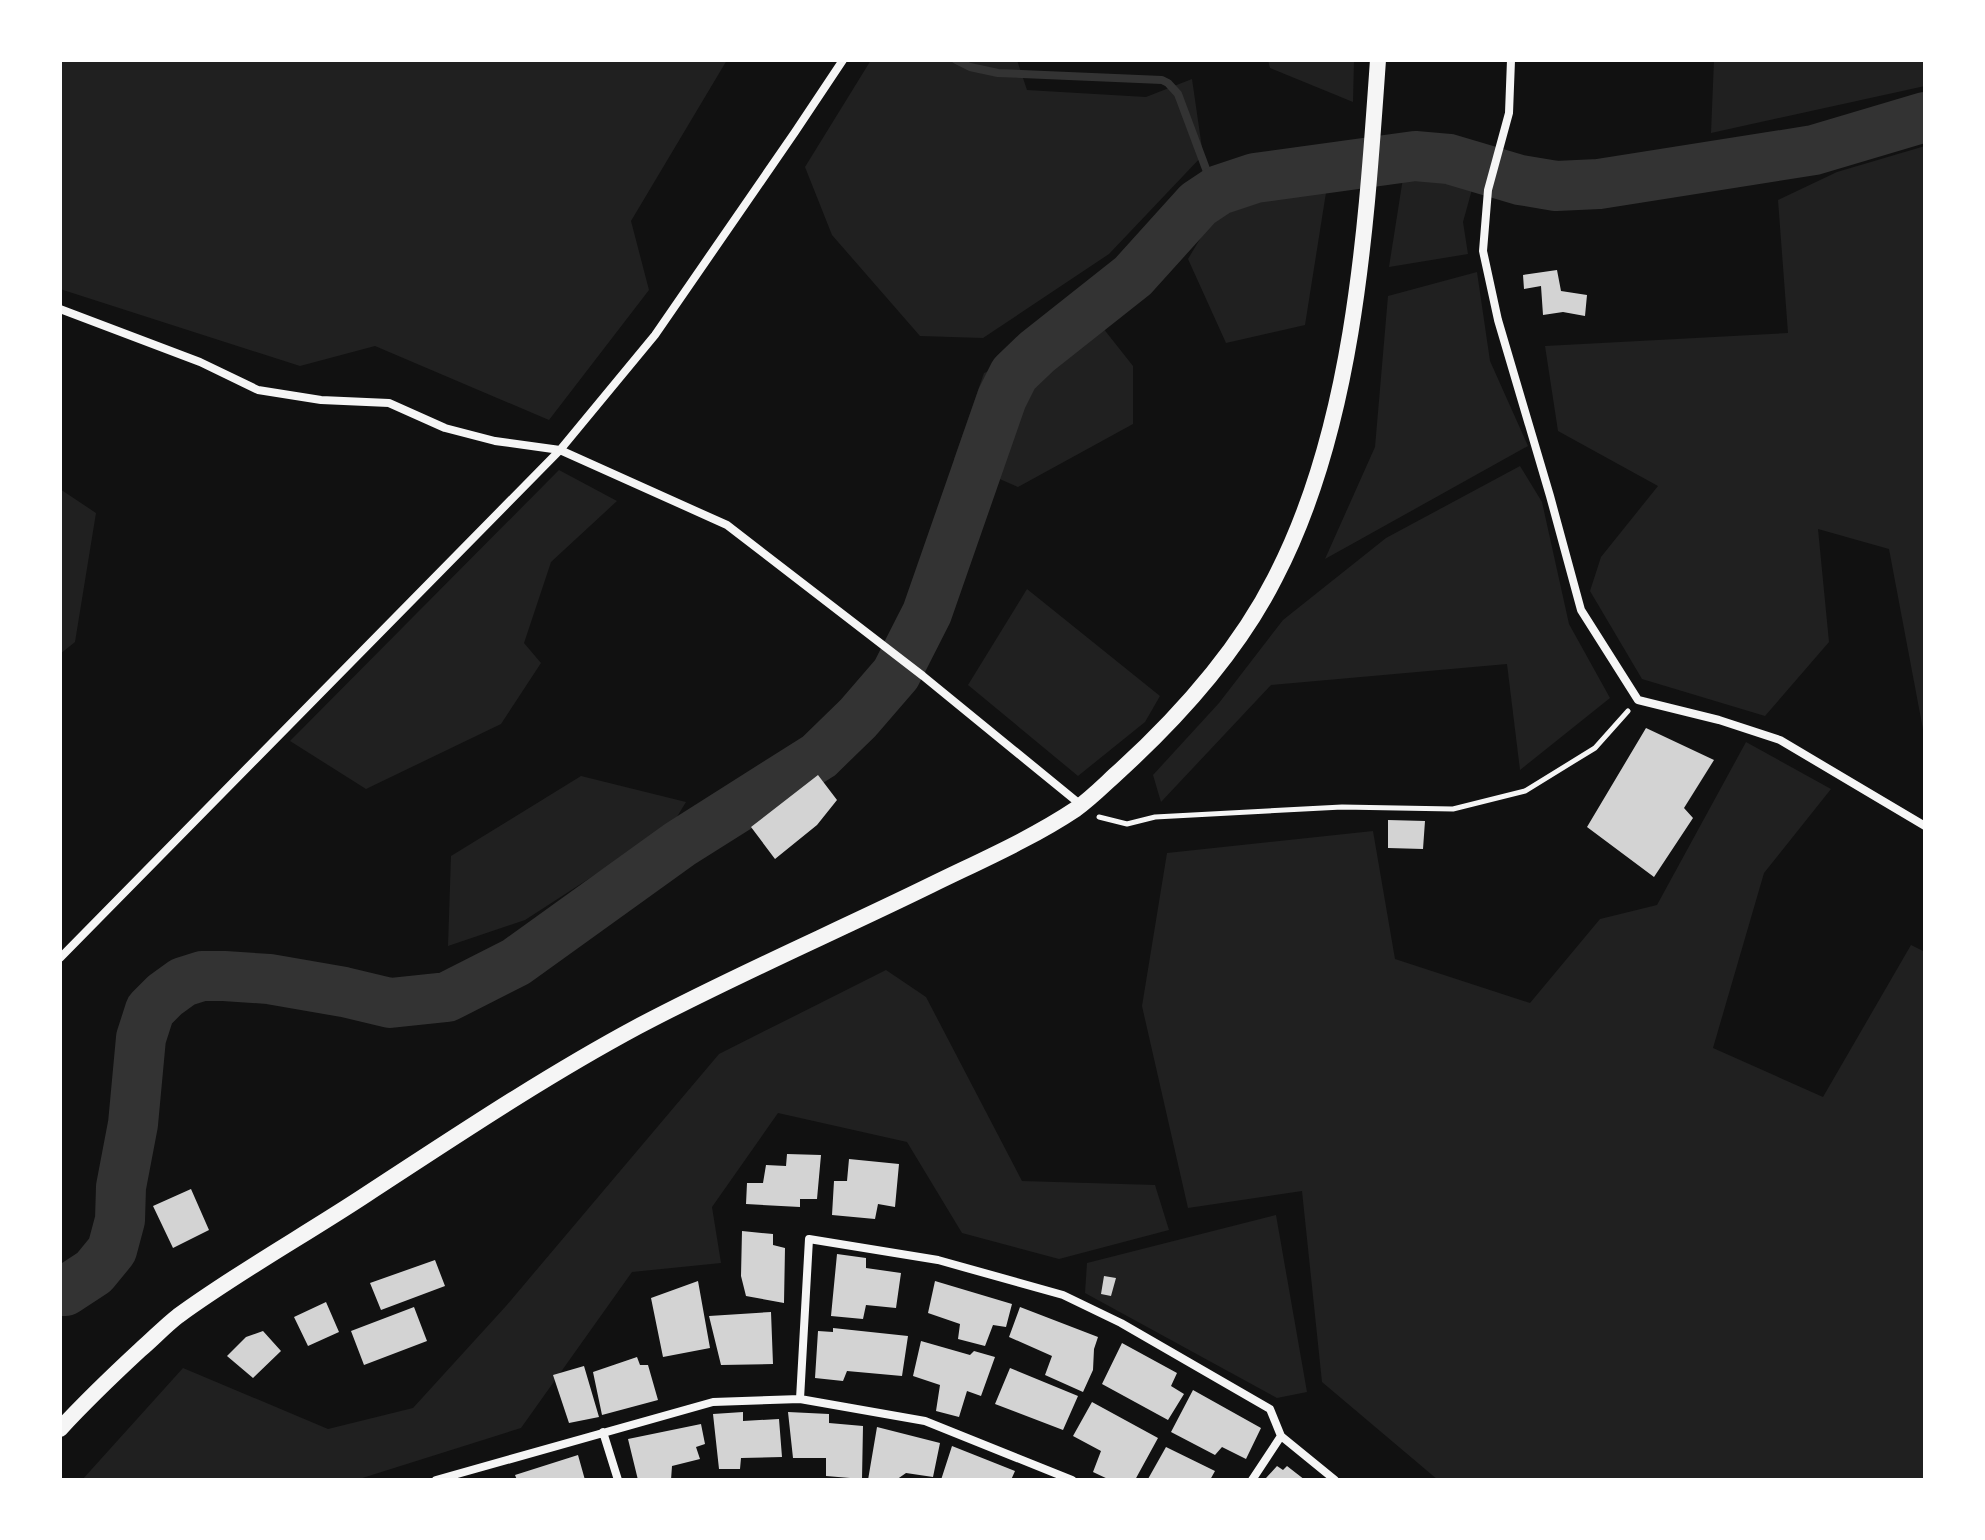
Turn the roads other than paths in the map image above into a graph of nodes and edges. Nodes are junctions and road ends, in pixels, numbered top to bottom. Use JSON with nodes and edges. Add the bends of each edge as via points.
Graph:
{"nodes":[{"id":1,"x":843,"y":60,"type":"edge"},
{"id":2,"x":1378,"y":60,"type":"edge"},
{"id":3,"x":1511,"y":60,"type":"edge"},
{"id":4,"x":60,"y":309,"type":"edge"},
{"id":5,"x":560,"y":450,"type":"junction"},
{"id":6,"x":1081,"y":805,"type":"junction"},
{"id":7,"x":1925,"y":826,"type":"edge"},
{"id":8,"x":60,"y":958,"type":"edge"},
{"id":9,"x":800,"y":1399,"type":"junction"},
{"id":10,"x":60,"y":1429,"type":"edge"},
{"id":11,"x":603,"y":1432,"type":"junction"},
{"id":12,"x":1281,"y":1436,"type":"junction"},
{"id":13,"x":436,"y":1480,"type":"edge"},
{"id":14,"x":618,"y":1480,"type":"edge"},
{"id":15,"x":1072,"y":1480,"type":"edge"},
{"id":16,"x":1252,"y":1480,"type":"edge"},
{"id":17,"x":1335,"y":1480,"type":"edge"}],
"edges":[{"from":1,"to":5,"type":"street","via":[[655,335]]},
{"from":2,"to":6,"type":"main road","via":[[1368,190],[1344,369],[1297,531],[1247,627],[1210,674],[1174,717]]},
{"from":3,"to":7,"type":"street","via":[[1509,113],[1488,190],[1483,251],[1581,610],[1638,700],[1780,740]]},
{"from":4,"to":5,"type":"street","via":[[258,390],[389,403],[445,428]]},
{"from":5,"to":6,"type":"street","via":[[727,525]]},
{"from":5,"to":8,"type":"street"},
{"from":6,"to":10,"type":"main road","via":[[994,855],[632,1030],[499,1108],[175,1318]]},
{"from":9,"to":11,"type":"street","via":[[713,1402]]},
{"from":9,"to":12,"type":"street","via":[[809,1239],[938,1260],[1063,1295],[1270,1409]]},
{"from":9,"to":15,"type":"street","via":[[925,1421]]},
{"from":11,"to":13,"type":"street"},
{"from":11,"to":14,"type":"street"},
{"from":12,"to":16,"type":"street"},
{"from":12,"to":17,"type":"street"}]}
